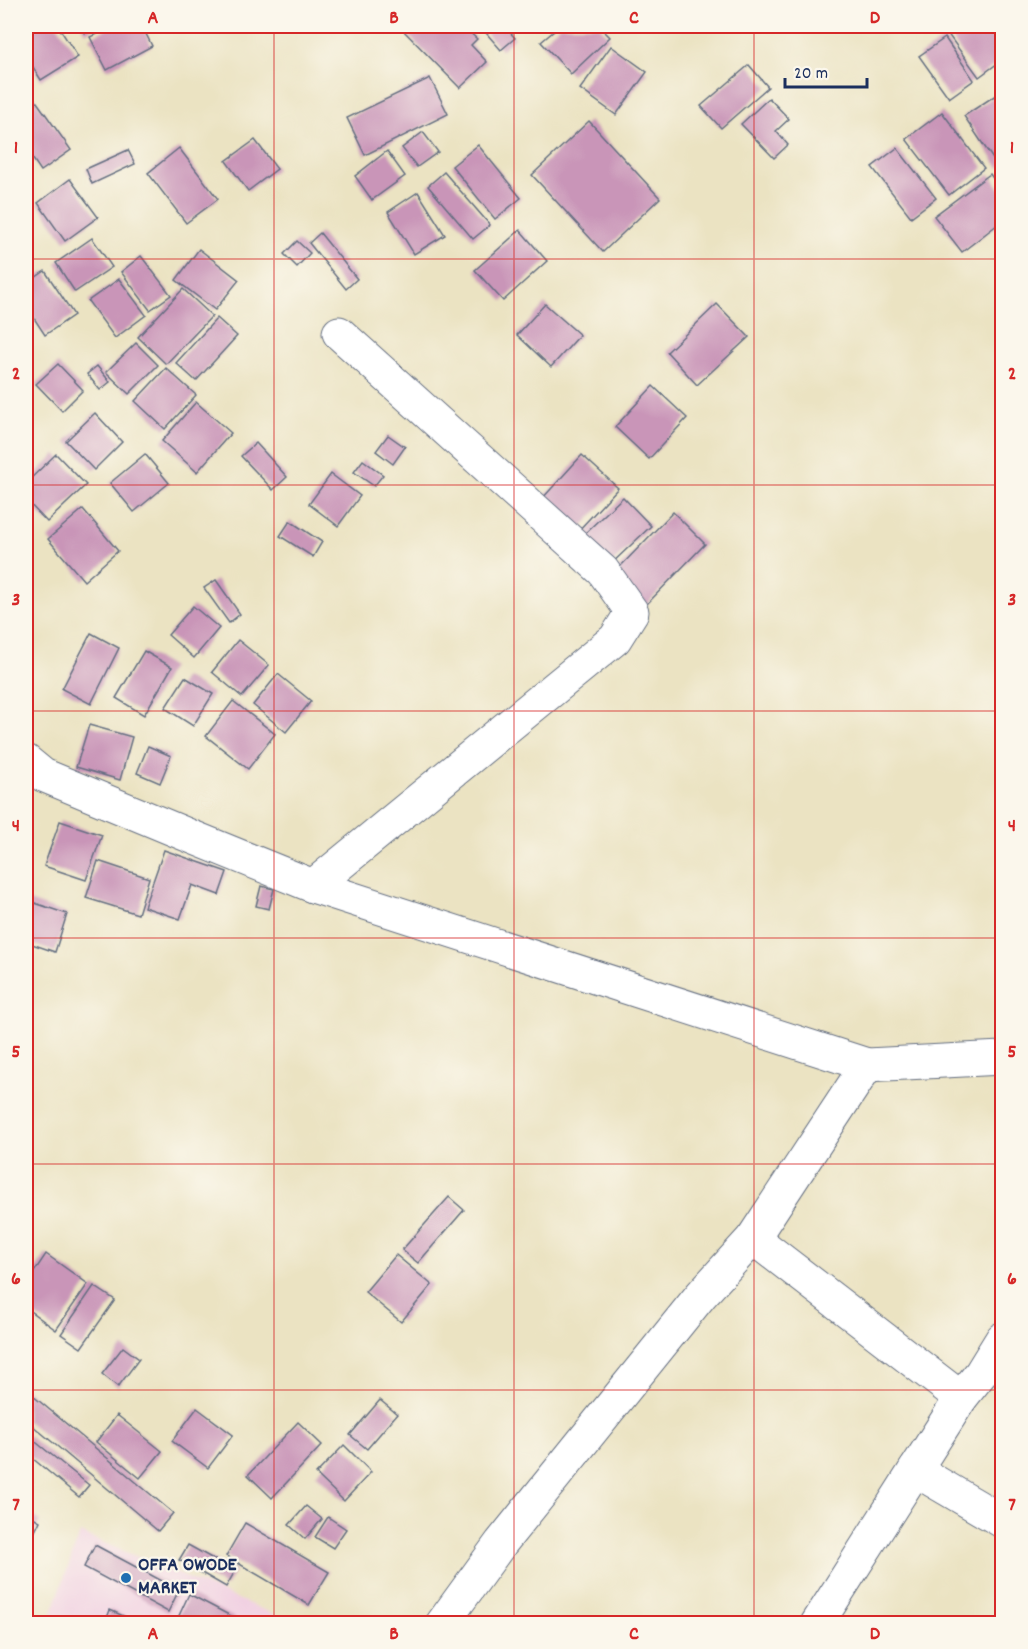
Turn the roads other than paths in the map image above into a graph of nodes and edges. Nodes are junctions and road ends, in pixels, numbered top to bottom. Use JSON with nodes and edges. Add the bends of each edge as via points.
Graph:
{"nodes":[{"id":1,"x":339,"y":333,"type":"dead end"},
{"id":2,"x":26,"y":761,"type":"edge"},
{"id":3,"x":313,"y":886,"type":"junction"},
{"id":4,"x":1002,"y":1058,"type":"edge"},
{"id":5,"x":867,"y":1065,"type":"junction"},
{"id":6,"x":753,"y":1238,"type":"junction"},
{"id":7,"x":1002,"y":1339,"type":"edge"},
{"id":8,"x":992,"y":1380,"type":"edge"},
{"id":9,"x":961,"y":1398,"type":"junction"},
{"id":10,"x":915,"y":1470,"type":"junction"},
{"id":11,"x":1002,"y":1521,"type":"edge"},
{"id":12,"x":442,"y":1623,"type":"edge"},
{"id":13,"x":817,"y":1623,"type":"edge"}],
"edges":[{"from":1,"to":3,"type":"street","via":[[603,571],[632,612],[615,639]]},
{"from":2,"to":3,"type":"street","via":[[43,775]]},
{"from":3,"to":5,"type":"street"},
{"from":4,"to":5,"type":"street"},
{"from":5,"to":6,"type":"street"},
{"from":6,"to":9,"type":"street"},
{"from":6,"to":12,"type":"street","via":[[701,1295],[501,1543]]},
{"from":7,"to":8,"type":"street"},
{"from":8,"to":9,"type":"street"},
{"from":9,"to":10,"type":"street"},
{"from":10,"to":11,"type":"street"},
{"from":10,"to":13,"type":"street"}]}
